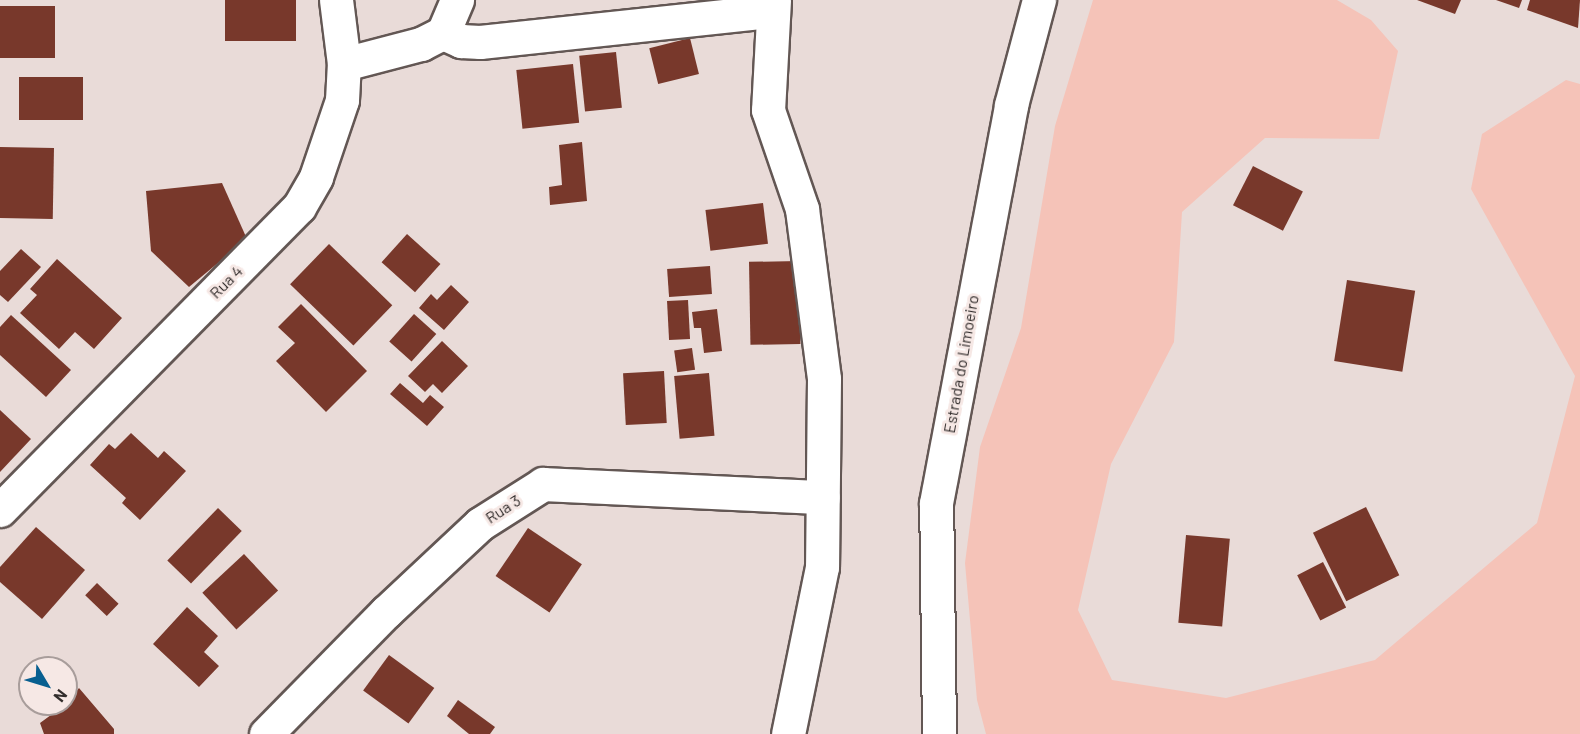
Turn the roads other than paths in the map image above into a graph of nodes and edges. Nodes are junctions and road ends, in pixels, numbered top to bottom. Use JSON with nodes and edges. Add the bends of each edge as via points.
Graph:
{"nodes":[{"id":1,"x":336,"y":0,"type":"edge"},
{"id":2,"x":457,"y":0,"type":"edge"},
{"id":3,"x":1040,"y":0,"type":"edge"},
{"id":4,"x":772,"y":5,"type":"edge"},
{"id":5,"x":443,"y":33,"type":"junction"},
{"id":6,"x":344,"y":64,"type":"junction"},
{"id":7,"x":823,"y":497,"type":"junction"},
{"id":8,"x":0,"y":510,"type":"edge"},
{"id":9,"x":266,"y":734,"type":"edge"},
{"id":10,"x":788,"y":734,"type":"edge"},
{"id":11,"x":939,"y":734,"type":"edge"}],
"edges":[{"from":1,"to":6,"type":"street","name":"Rua 4"},
{"from":2,"to":5,"type":"street"},
{"from":3,"to":11,"type":"street","name":"Estrada do Limoeiro","via":[[1011,105],[936,502]]},
{"from":4,"to":5,"type":"street","via":[[480,42]]},
{"from":4,"to":7,"type":"street","via":[[768,110],[802,209],[824,379]]},
{"from":5,"to":6,"type":"street","via":[[421,44]]},
{"from":6,"to":8,"type":"street","name":"Rua 4","via":[[342,100],[331,140],[299,207]]},
{"from":7,"to":9,"type":"street","name":"Rua 3","via":[[543,484],[480,524],[386,612]]},
{"from":7,"to":10,"type":"street","via":[[822,567]]}]}
